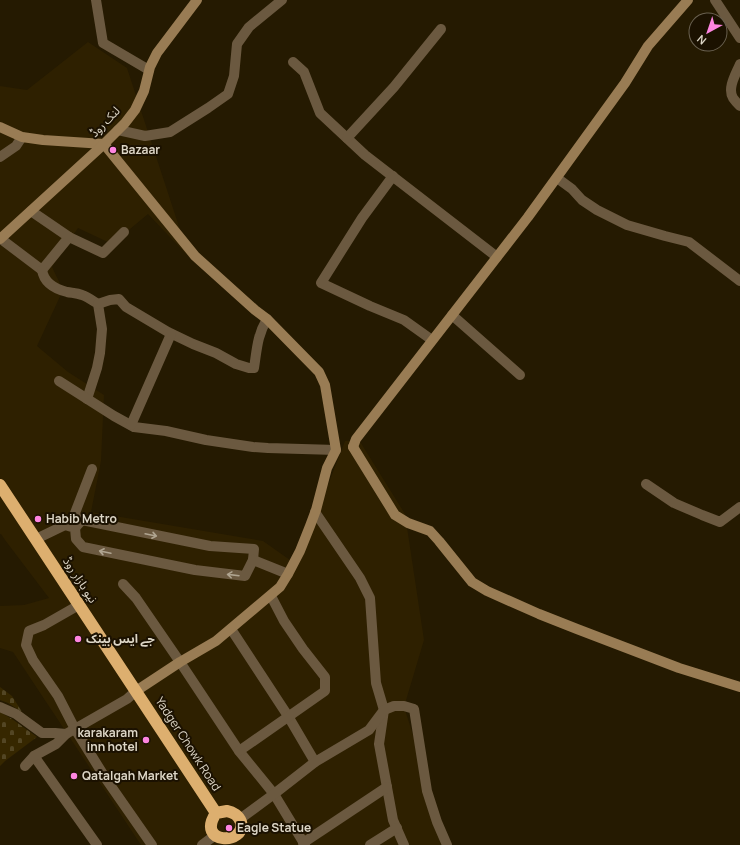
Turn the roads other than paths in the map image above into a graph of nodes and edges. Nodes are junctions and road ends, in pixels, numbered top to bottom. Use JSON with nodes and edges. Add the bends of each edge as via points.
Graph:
{"nodes":[{"id":1,"x":96,"y":0,"type":"edge"},
{"id":2,"x":198,"y":0,"type":"edge"},
{"id":3,"x":282,"y":0,"type":"edge"},
{"id":4,"x":688,"y":0,"type":"edge"},
{"id":5,"x":715,"y":0,"type":"edge"},
{"id":6,"x":441,"y":29,"type":"dead end"},
{"id":7,"x":740,"y":38,"type":"edge"},
{"id":8,"x":293,"y":62,"type":"dead end"},
{"id":9,"x":740,"y":64,"type":"edge"},
{"id":10,"x":149,"y":70,"type":"junction"},
{"id":11,"x":740,"y":106,"type":"edge"},
{"id":12,"x":0,"y":127,"type":"edge"},
{"id":13,"x":118,"y":130,"type":"junction"},
{"id":14,"x":22,"y":137,"type":"junction"},
{"id":15,"x":347,"y":138,"type":"junction"},
{"id":16,"x":104,"y":144,"type":"junction"},
{"id":17,"x":0,"y":158,"type":"edge"},
{"id":18,"x":393,"y":176,"type":"junction"},
{"id":19,"x":557,"y":178,"type":"junction"},
{"id":20,"x":31,"y":211,"type":"junction"},
{"id":21,"x":124,"y":232,"type":"dead end"},
{"id":22,"x":69,"y":237,"type":"junction"},
{"id":23,"x":0,"y":239,"type":"edge"},
{"id":24,"x":497,"y":257,"type":"junction"},
{"id":25,"x":42,"y":270,"type":"junction"},
{"id":26,"x":740,"y":281,"type":"edge"},
{"id":27,"x":98,"y":304,"type":"junction"},
{"id":28,"x":452,"y":315,"type":"junction"},
{"id":29,"x":267,"y":319,"type":"junction"},
{"id":30,"x":171,"y":334,"type":"junction"},
{"id":31,"x":432,"y":340,"type":"junction"},
{"id":32,"x":520,"y":375,"type":"dead end"},
{"id":33,"x":59,"y":381,"type":"dead end"},
{"id":34,"x":87,"y":399,"type":"junction"},
{"id":35,"x":131,"y":425,"type":"junction"},
{"id":36,"x":353,"y":447,"type":"junction"},
{"id":37,"x":336,"y":450,"type":"junction"},
{"id":38,"x":92,"y":469,"type":"dead end"},
{"id":39,"x":646,"y":484,"type":"dead end"},
{"id":40,"x":0,"y":485,"type":"edge"},
{"id":41,"x":740,"y":507,"type":"edge"},
{"id":42,"x":315,"y":512,"type":"junction"},
{"id":43,"x":82,"y":520,"type":"junction"},
{"id":44,"x":75,"y":528,"type":"junction"},
{"id":45,"x":36,"y":539,"type":"junction"},
{"id":46,"x":253,"y":560,"type":"junction"},
{"id":47,"x":288,"y":574,"type":"junction"},
{"id":48,"x":123,"y":584,"type":"dead end"},
{"id":49,"x":271,"y":596,"type":"junction"},
{"id":50,"x":79,"y":605,"type":"junction"},
{"id":51,"x":231,"y":629,"type":"junction"},
{"id":52,"x":180,"y":662,"type":"junction"},
{"id":53,"x":740,"y":687,"type":"edge"},
{"id":54,"x":136,"y":691,"type":"junction"},
{"id":55,"x":0,"y":707,"type":"edge"},
{"id":56,"x":384,"y":710,"type":"junction"},
{"id":57,"x":288,"y":716,"type":"junction"},
{"id":58,"x":75,"y":729,"type":"junction"},
{"id":59,"x":66,"y":734,"type":"junction"},
{"id":60,"x":239,"y":751,"type":"junction"},
{"id":61,"x":34,"y":756,"type":"junction"},
{"id":62,"x":315,"y":762,"type":"junction"},
{"id":63,"x":25,"y":766,"type":"dead end"},
{"id":64,"x":387,"y":787,"type":"junction"},
{"id":65,"x":274,"y":794,"type":"junction"},
{"id":66,"x":216,"y":813,"type":"junction"},
{"id":67,"x":240,"y":819,"type":"junction"},
{"id":68,"x":397,"y":828,"type":"junction"},
{"id":69,"x":214,"y":836,"type":"junction"},
{"id":70,"x":236,"y":842,"type":"edge"},
{"id":71,"x":304,"y":844,"type":"edge"},
{"id":72,"x":97,"y":845,"type":"edge"},
{"id":73,"x":152,"y":845,"type":"edge"},
{"id":74,"x":202,"y":845,"type":"edge"},
{"id":75,"x":370,"y":845,"type":"edge"},
{"id":76,"x":404,"y":845,"type":"edge"},
{"id":77,"x":447,"y":845,"type":"edge"}],
"edges":[{"from":1,"to":10,"type":"street","via":[[103,43]]},
{"from":2,"to":10,"type":"main road","name":"لنک روڈ","via":[[157,53]]},
{"from":3,"to":13,"type":"street","via":[[249,27],[237,44],[234,76],[228,94],[170,132],[145,136]]},
{"from":4,"to":19,"type":"main road","via":[[648,46],[625,83]]},
{"from":5,"to":7,"type":"street"},
{"from":6,"to":15,"type":"street","via":[[394,88]]},
{"from":8,"to":15,"type":"street","via":[[304,72],[320,113]]},
{"from":9,"to":11,"type":"street","via":[[731,92]]},
{"from":10,"to":13,"type":"main road","name":"لنک روڈ","via":[[144,91],[135,110]]},
{"from":12,"to":14,"type":"main road"},
{"from":13,"to":16,"type":"main road","name":"لنک روڈ"},
{"from":14,"to":16,"type":"main road"},
{"from":14,"to":17,"type":"street","via":[[16,146]]},
{"from":15,"to":18,"type":"street"},
{"from":16,"to":20,"type":"main road","name":"لنک روڈ"},
{"from":16,"to":29,"type":"main road","via":[[195,256]]},
{"from":18,"to":24,"type":"street"},
{"from":18,"to":31,"type":"street","via":[[362,218],[321,283],[404,320]]},
{"from":19,"to":24,"type":"main road"},
{"from":19,"to":26,"type":"street","via":[[582,200],[627,225],[689,242]]},
{"from":20,"to":22,"type":"street"},
{"from":20,"to":23,"type":"main road","name":"لنک روڈ"},
{"from":21,"to":22,"type":"street","via":[[103,253]]},
{"from":22,"to":25,"type":"street"},
{"from":23,"to":25,"type":"street"},
{"from":24,"to":28,"type":"main road"},
{"from":25,"to":27,"type":"street","via":[[43,276],[56,288],[82,295]]},
{"from":27,"to":30,"type":"street","via":[[119,299],[126,307]]},
{"from":27,"to":34,"type":"street","via":[[102,329],[100,353]]},
{"from":28,"to":31,"type":"main road"},
{"from":28,"to":32,"type":"street"},
{"from":29,"to":30,"type":"street","via":[[257,343],[254,368],[236,364]]},
{"from":29,"to":37,"type":"main road","via":[[319,372],[325,384]]},
{"from":30,"to":35,"type":"street"},
{"from":31,"to":36,"type":"main road","via":[[356,439]]},
{"from":33,"to":34,"type":"street"},
{"from":34,"to":35,"type":"street"},
{"from":35,"to":37,"type":"street","via":[[206,440],[268,448]]},
{"from":36,"to":37,"type":"main road"},
{"from":36,"to":53,"type":"main road","via":[[395,515],[430,531],[472,582],[538,614],[679,668]]},
{"from":37,"to":42,"type":"main road","via":[[327,468]]},
{"from":38,"to":43,"type":"street","via":[[75,514],[77,519]]},
{"from":39,"to":41,"type":"street","via":[[674,503],[720,522]]},
{"from":40,"to":45,"type":"highway","name":"نیو بازار روڈ"},
{"from":42,"to":47,"type":"main road"},
{"from":42,"to":56,"type":"street","via":[[360,578],[370,598],[376,683]]},
{"from":43,"to":44,"type":"street"},
{"from":43,"to":46,"type":"street","one_way":true,"via":[[210,546],[254,549]]},
{"from":44,"to":45,"type":"street","via":[[65,525]]},
{"from":46,"to":44,"type":"street","one_way":true,"via":[[244,576],[195,570],[82,547],[76,539]]},
{"from":45,"to":50,"type":"highway","name":"نیو بازار روڈ"},
{"from":46,"to":47,"type":"street"},
{"from":47,"to":49,"type":"main road"},
{"from":48,"to":52,"type":"street","via":[[136,598]]},
{"from":49,"to":51,"type":"main road"},
{"from":49,"to":57,"type":"street","via":[[303,649],[325,677],[325,691]]},
{"from":50,"to":54,"type":"highway","name":"نیو بازار روڈ"},
{"from":50,"to":58,"type":"street","via":[[29,631],[26,645]]},
{"from":51,"to":52,"type":"main road"},
{"from":51,"to":57,"type":"street"},
{"from":52,"to":54,"type":"main road"},
{"from":52,"to":60,"type":"street"},
{"from":54,"to":58,"type":"street"},
{"from":54,"to":66,"type":"highway","name":"Yadger Chowk Road"},
{"from":55,"to":59,"type":"street","via":[[16,714],[42,733]]},
{"from":56,"to":62,"type":"street","via":[[368,730]]},
{"from":56,"to":64,"type":"street","via":[[379,744]]},
{"from":56,"to":77,"type":"street","via":[[394,706],[414,709],[428,791]]},
{"from":57,"to":60,"type":"street"},
{"from":57,"to":62,"type":"street"},
{"from":58,"to":59,"type":"street"},
{"from":58,"to":73,"type":"street"},
{"from":59,"to":61,"type":"street","via":[[56,744]]},
{"from":60,"to":65,"type":"street"},
{"from":61,"to":63,"type":"street"},
{"from":61,"to":72,"type":"street"},
{"from":62,"to":65,"type":"street"},
{"from":64,"to":68,"type":"street"},
{"from":64,"to":71,"type":"street"},
{"from":65,"to":67,"type":"street"},
{"from":65,"to":71,"type":"street"},
{"from":66,"to":67,"type":"highway","via":[[232,812]]},
{"from":66,"to":69,"type":"highway","via":[[211,823]]},
{"from":67,"to":70,"type":"highway","via":[[241,829]]},
{"from":68,"to":75,"type":"street"},
{"from":68,"to":76,"type":"street"},
{"from":69,"to":70,"type":"highway","via":[[221,841]]},
{"from":69,"to":74,"type":"street"}]}
